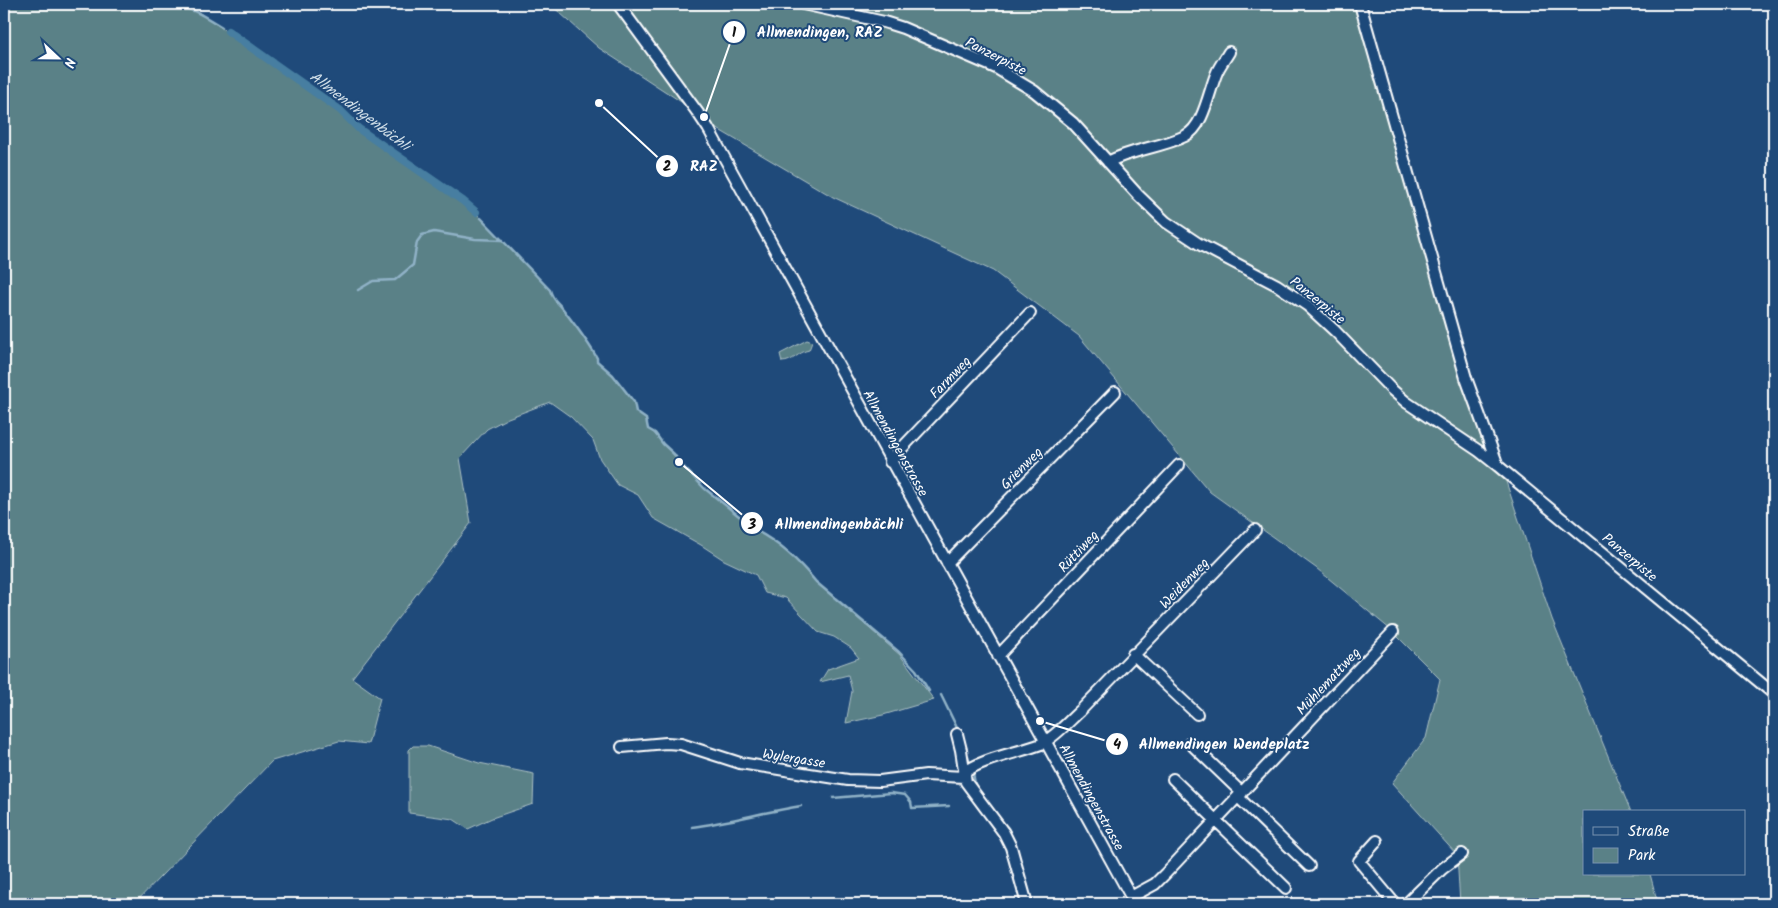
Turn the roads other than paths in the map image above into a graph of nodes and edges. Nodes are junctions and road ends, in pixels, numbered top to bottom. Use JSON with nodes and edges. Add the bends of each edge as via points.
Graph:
{"nodes":[{"id":1,"x":618,"y":4,"type":"edge"},
{"id":2,"x":804,"y":4,"type":"edge"},
{"id":3,"x":1360,"y":4,"type":"edge"},
{"id":4,"x":1229,"y":52,"type":"dead end"},
{"id":5,"x":1108,"y":162,"type":"junction"},
{"id":6,"x":1030,"y":313,"type":"dead end"},
{"id":7,"x":1115,"y":392,"type":"dead end"},
{"id":8,"x":890,"y":462,"type":"junction"},
{"id":9,"x":1179,"y":465,"type":"dead end"},
{"id":10,"x":1498,"y":466,"type":"junction"},
{"id":11,"x":1255,"y":530,"type":"dead end"},
{"id":12,"x":947,"y":563,"type":"junction"},
{"id":13,"x":1393,"y":632,"type":"dead end"},
{"id":14,"x":1133,"y":654,"type":"junction"},
{"id":15,"x":998,"y":656,"type":"junction"},
{"id":16,"x":1774,"y":694,"type":"edge"},
{"id":17,"x":1197,"y":714,"type":"dead end"},
{"id":18,"x":957,"y":734,"type":"dead end"},
{"id":19,"x":1046,"y":740,"type":"junction"},
{"id":20,"x":1190,"y":742,"type":"dead end"},
{"id":21,"x":622,"y":747,"type":"dead end"},
{"id":22,"x":964,"y":775,"type":"junction"},
{"id":23,"x":1173,"y":779,"type":"dead end"},
{"id":24,"x":1240,"y":795,"type":"junction"},
{"id":25,"x":1216,"y":819,"type":"junction"},
{"id":26,"x":1377,"y":841,"type":"dead end"},
{"id":27,"x":1462,"y":854,"type":"dead end"},
{"id":28,"x":1309,"y":866,"type":"dead end"},
{"id":29,"x":1286,"y":888,"type":"dead end"},
{"id":30,"x":1133,"y":900,"type":"edge"},
{"id":31,"x":1027,"y":904,"type":"edge"},
{"id":32,"x":1395,"y":904,"type":"edge"},
{"id":33,"x":1406,"y":904,"type":"edge"}],
"edges":[{"from":1,"to":8,"type":"street","name":"Allmendingenstrasse","via":[[703,120]]},
{"from":2,"to":5,"type":"street","name":"Panzerpiste","via":[[890,24],[996,68],[1053,106]]},
{"from":3,"to":10,"type":"street","via":[[1466,378]]},
{"from":4,"to":5,"type":"street","via":[[1198,123],[1187,135],[1122,154]]},
{"from":5,"to":10,"type":"street","name":"Panzerpiste","via":[[1166,222],[1199,244],[1278,285],[1308,306],[1401,398]]},
{"from":6,"to":8,"type":"street","name":"Farmweg"},
{"from":7,"to":12,"type":"street","name":"Grienweg"},
{"from":8,"to":12,"type":"street","name":"Allmendingenstrasse"},
{"from":9,"to":15,"type":"street","name":"Rüttiweg"},
{"from":10,"to":16,"type":"street","name":"Panzerpiste"},
{"from":11,"to":14,"type":"street","name":"Weidenweg"},
{"from":12,"to":15,"type":"street","name":"Allmendingenstrasse"},
{"from":13,"to":24,"type":"street","name":"Mühlemattweg"},
{"from":14,"to":17,"type":"street"},
{"from":14,"to":19,"type":"street","name":"Weidenweg","via":[[1071,720]]},
{"from":15,"to":19,"type":"street","name":"Allmendingenstrasse"},
{"from":18,"to":22,"type":"street"},
{"from":19,"to":22,"type":"street","via":[[975,766]]},
{"from":19,"to":30,"type":"street","name":"Allmendingenstrasse"},
{"from":20,"to":24,"type":"street"},
{"from":21,"to":22,"type":"street","name":"Wylergasse","via":[[681,744],[740,763],[848,780]]},
{"from":22,"to":31,"type":"street","via":[[968,786],[1011,847]]},
{"from":23,"to":25,"type":"street"},
{"from":24,"to":25,"type":"street","name":"Mühlemattweg"},
{"from":24,"to":28,"type":"street"},
{"from":25,"to":29,"type":"street"},
{"from":25,"to":30,"type":"street","name":"Mühlemattweg","via":[[1160,880]]},
{"from":26,"to":32,"type":"street","via":[[1359,861]]},
{"from":27,"to":33,"type":"street"}]}
